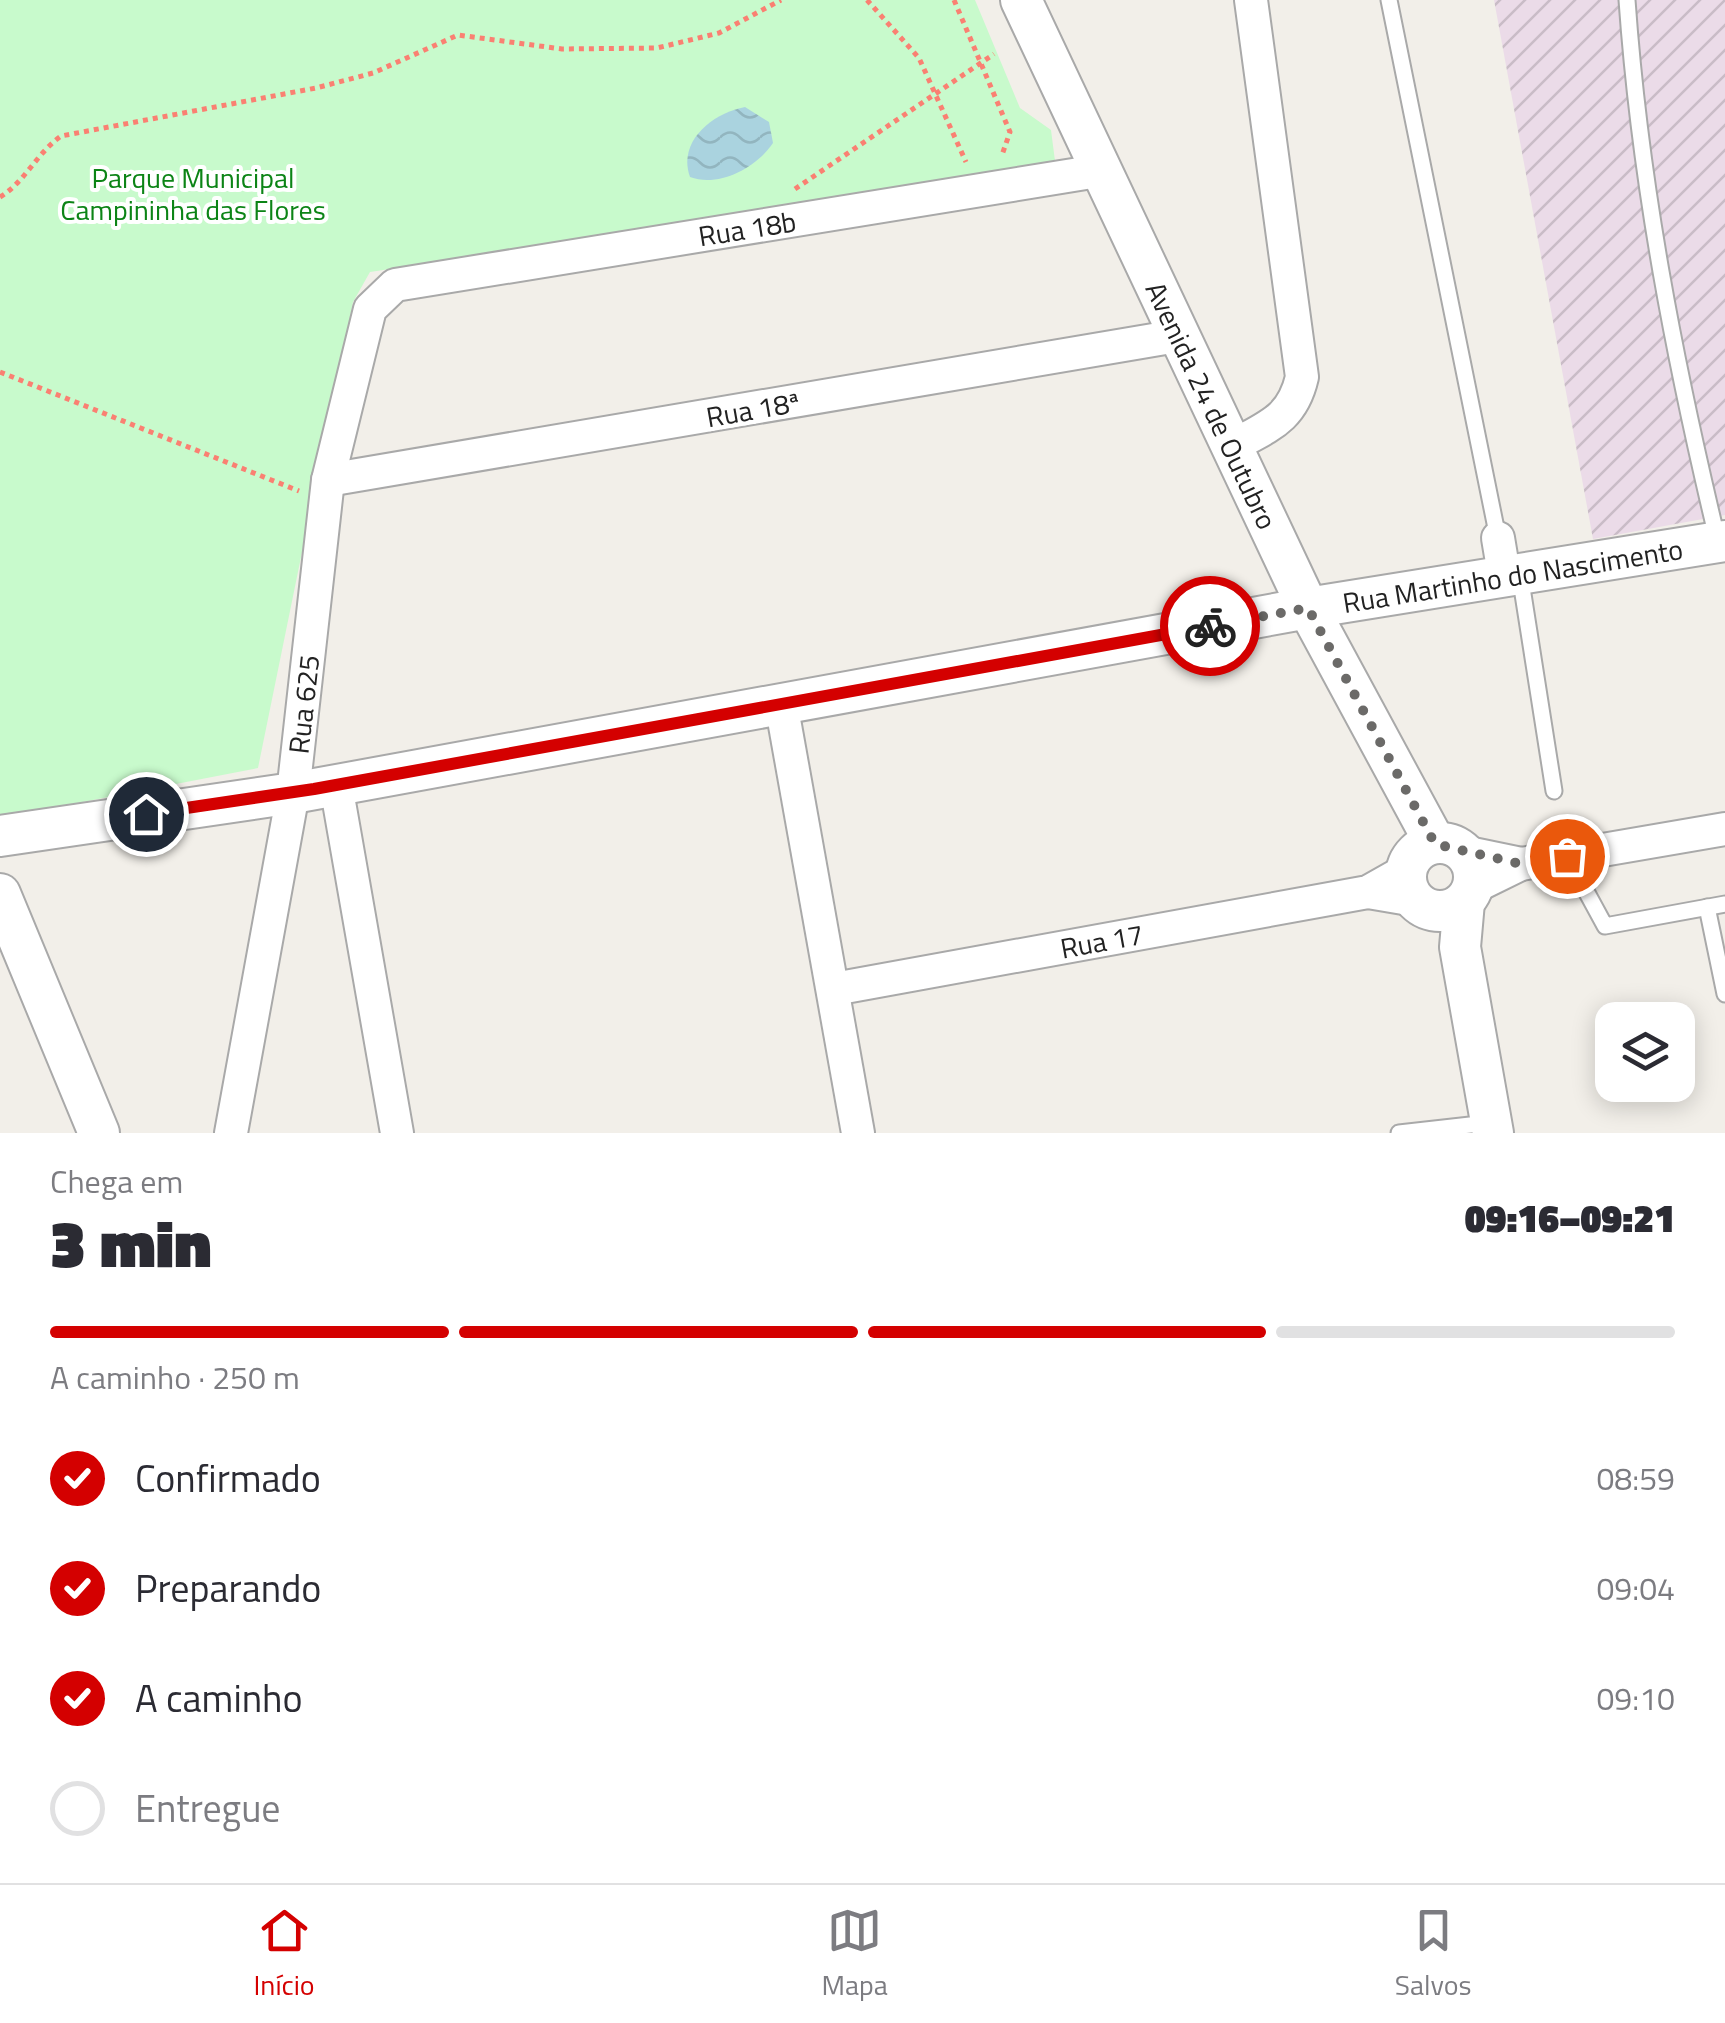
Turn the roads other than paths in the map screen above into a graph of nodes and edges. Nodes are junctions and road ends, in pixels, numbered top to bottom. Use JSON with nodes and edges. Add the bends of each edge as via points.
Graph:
{"nodes":[{"id":1,"x":1021,"y":0,"type":"edge"},
{"id":2,"x":1250,"y":0,"type":"edge"},
{"id":3,"x":1390,"y":0,"type":"edge"},
{"id":4,"x":1627,"y":0,"type":"edge"},
{"id":5,"x":1098,"y":171,"type":"junction"},
{"id":6,"x":395,"y":285,"type":"joint"},
{"id":7,"x":1178,"y":336,"type":"junction"},
{"id":8,"x":1231,"y":447,"type":"junction"},
{"id":9,"x":321,"y":488,"type":"junction"},
{"id":10,"x":1722,"y":542,"type":"edge"},
{"id":11,"x":1507,"y":561,"type":"junction"},
{"id":12,"x":1308,"y":608,"type":"junction"},
{"id":13,"x":781,"y":703,"type":"junction"},
{"id":14,"x":336,"y":785,"type":"junction"},
{"id":15,"x":1554,"y":791,"type":"dead end"},
{"id":16,"x":292,"y":793,"type":"junction"},
{"id":17,"x":1725,"y":829,"type":"edge"},
{"id":18,"x":0,"y":836,"type":"edge"},
{"id":19,"x":1567,"y":856,"type":"junction"},
{"id":20,"x":1439,"y":878,"type":"junction"},
{"id":21,"x":0,"y":894,"type":"edge"},
{"id":22,"x":1725,"y":904,"type":"edge"},
{"id":23,"x":1707,"y":907,"type":"junction"},
{"id":24,"x":10,"y":946,"type":"edge"},
{"id":25,"x":834,"y":989,"type":"junction"},
{"id":26,"x":1725,"y":994,"type":"edge"},
{"id":27,"x":1493,"y":1128,"type":"edge"},
{"id":28,"x":98,"y":1133,"type":"edge"},
{"id":29,"x":231,"y":1133,"type":"edge"},
{"id":30,"x":397,"y":1133,"type":"edge"},
{"id":31,"x":858,"y":1133,"type":"edge"},
{"id":32,"x":1399,"y":1133,"type":"edge"}],
"edges":[{"from":1,"to":5,"type":"street","name":"Avenida 24 de Outubro"},
{"from":2,"to":8,"type":"street","via":[[1302,376],[1296,404],[1280,420]]},
{"from":3,"to":11,"type":"lane"},
{"from":4,"to":10,"type":"lane","via":[[1634,110],[1676,369]]},
{"from":5,"to":6,"type":"street","name":"Rua 18b"},
{"from":5,"to":7,"type":"street","name":"Avenida 24 de Outubro"},
{"from":6,"to":9,"type":"street","name":"Rua 625","via":[[370,309]]},
{"from":7,"to":8,"type":"street","name":"Avenida 24 de Outubro"},
{"from":7,"to":9,"type":"street","name":"Rua 18ª"},
{"from":8,"to":12,"type":"street","name":"Avenida 24 de Outubro"},
{"from":9,"to":16,"type":"street","name":"Rua 625"},
{"from":10,"to":11,"type":"street","name":"Rua Martinho do Nascimento"},
{"from":11,"to":12,"type":"street","name":"Rua Martinho do Nascimento"},
{"from":11,"to":15,"type":"lane"},
{"from":12,"to":13,"type":"street","name":"Rua Martinho do Nascimento"},
{"from":12,"to":20,"type":"street","name":"Avenida 24 de Outubro","via":[[1410,805]]},
{"from":13,"to":14,"type":"street","name":"Rua Martinho do Nascimento"},
{"from":13,"to":25,"type":"street"},
{"from":14,"to":16,"type":"street","name":"Rua Martinho do Nascimento"},
{"from":14,"to":30,"type":"street"},
{"from":16,"to":18,"type":"street","name":"Rua Martinho do Nascimento"},
{"from":16,"to":29,"type":"street","name":"Rua 625"},
{"from":17,"to":19,"type":"street","name":"Rua 17"},
{"from":19,"to":20,"type":"street","name":"Rua 17"},
{"from":19,"to":23,"type":"lane","via":[[1605,926]]},
{"from":20,"to":25,"type":"street","name":"Rua 17"},
{"from":20,"to":27,"type":"street","name":"Avenida 24 de Outubro","via":[[1460,947]]},
{"from":21,"to":24,"type":"street"},
{"from":22,"to":23,"type":"lane"},
{"from":23,"to":26,"type":"lane"},
{"from":24,"to":28,"type":"street"},
{"from":25,"to":31,"type":"street"},
{"from":27,"to":32,"type":"lane"}]}
